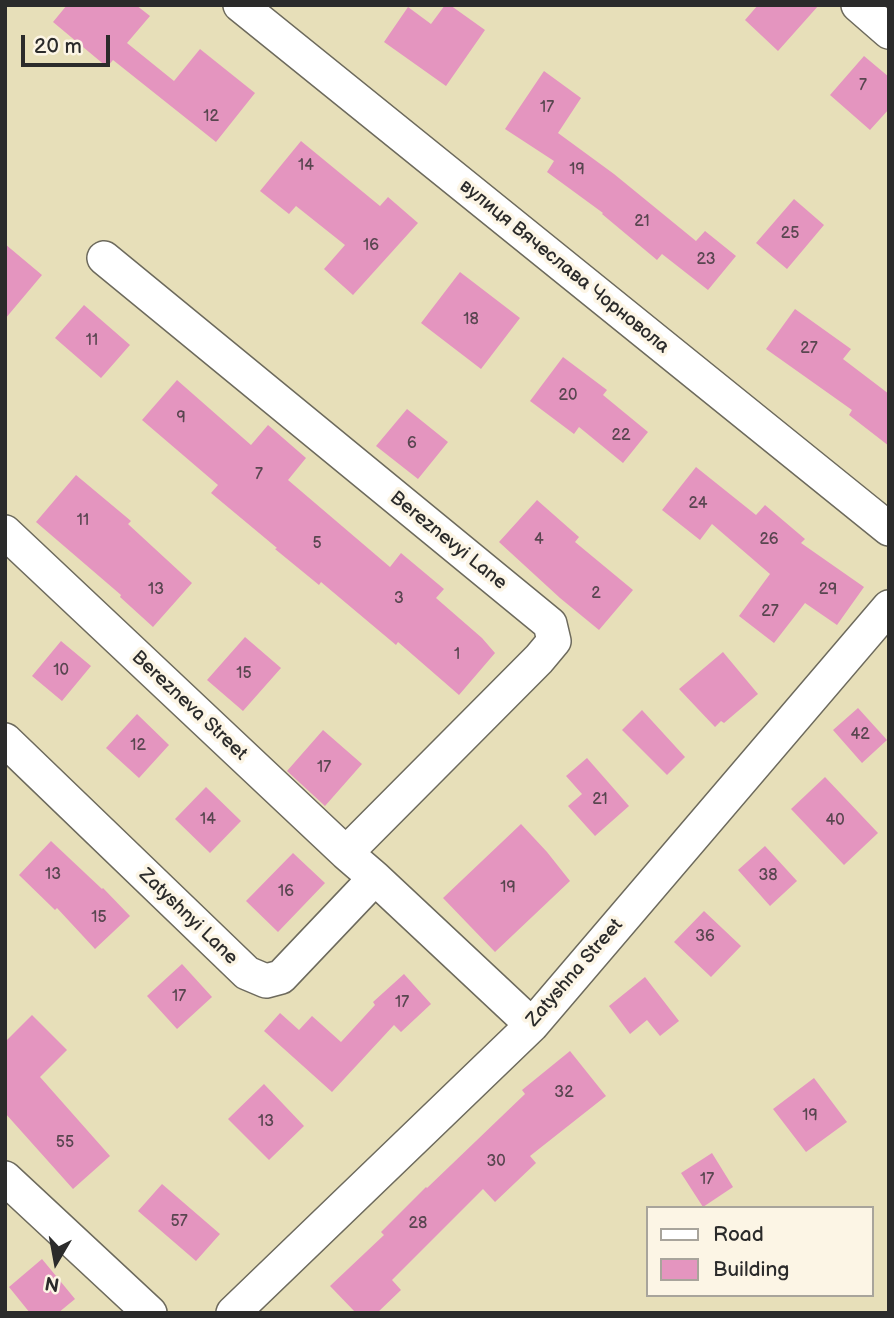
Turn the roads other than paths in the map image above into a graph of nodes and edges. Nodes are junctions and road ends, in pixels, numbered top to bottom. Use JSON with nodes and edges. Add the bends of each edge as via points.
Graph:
{"nodes":[{"id":1,"x":240,"y":5,"type":"edge"},
{"id":2,"x":858,"y":5,"type":"edge"},
{"id":3,"x":889,"y":32,"type":"edge"},
{"id":4,"x":104,"y":258,"type":"dead end"},
{"id":5,"x":889,"y":529,"type":"edge"},
{"id":6,"x":5,"y":532,"type":"edge"},
{"id":7,"x":889,"y":607,"type":"edge"},
{"id":8,"x":5,"y":740,"type":"edge"},
{"id":9,"x":346,"y":853,"type":"junction"},
{"id":10,"x":375,"y":878,"type":"junction"},
{"id":11,"x":532,"y":1025,"type":"junction"},
{"id":12,"x":5,"y":1178,"type":"edge"},
{"id":13,"x":150,"y":1313,"type":"edge"},
{"id":14,"x":233,"y":1313,"type":"edge"}],
"edges":[{"from":1,"to":5,"type":"street","name":"вулиця Вячеслава Чорновола"},
{"from":2,"to":3,"type":"street"},
{"from":4,"to":9,"type":"street","name":"Bereznevyi Lane","via":[[550,624],[554,641],[539,659]]},
{"from":6,"to":9,"type":"street","name":"Berezneva Street"},
{"from":7,"to":11,"type":"street","name":"Zatyshna Street"},
{"from":8,"to":10,"type":"street","name":"Zatyshnyi Lane","via":[[247,973],[266,981],[281,977]]},
{"from":9,"to":10,"type":"street","name":"Berezneva Street"},
{"from":10,"to":11,"type":"street","name":"Berezneva Street"},
{"from":11,"to":14,"type":"street","name":"Zatyshna Street"},
{"from":12,"to":13,"type":"street"}]}
